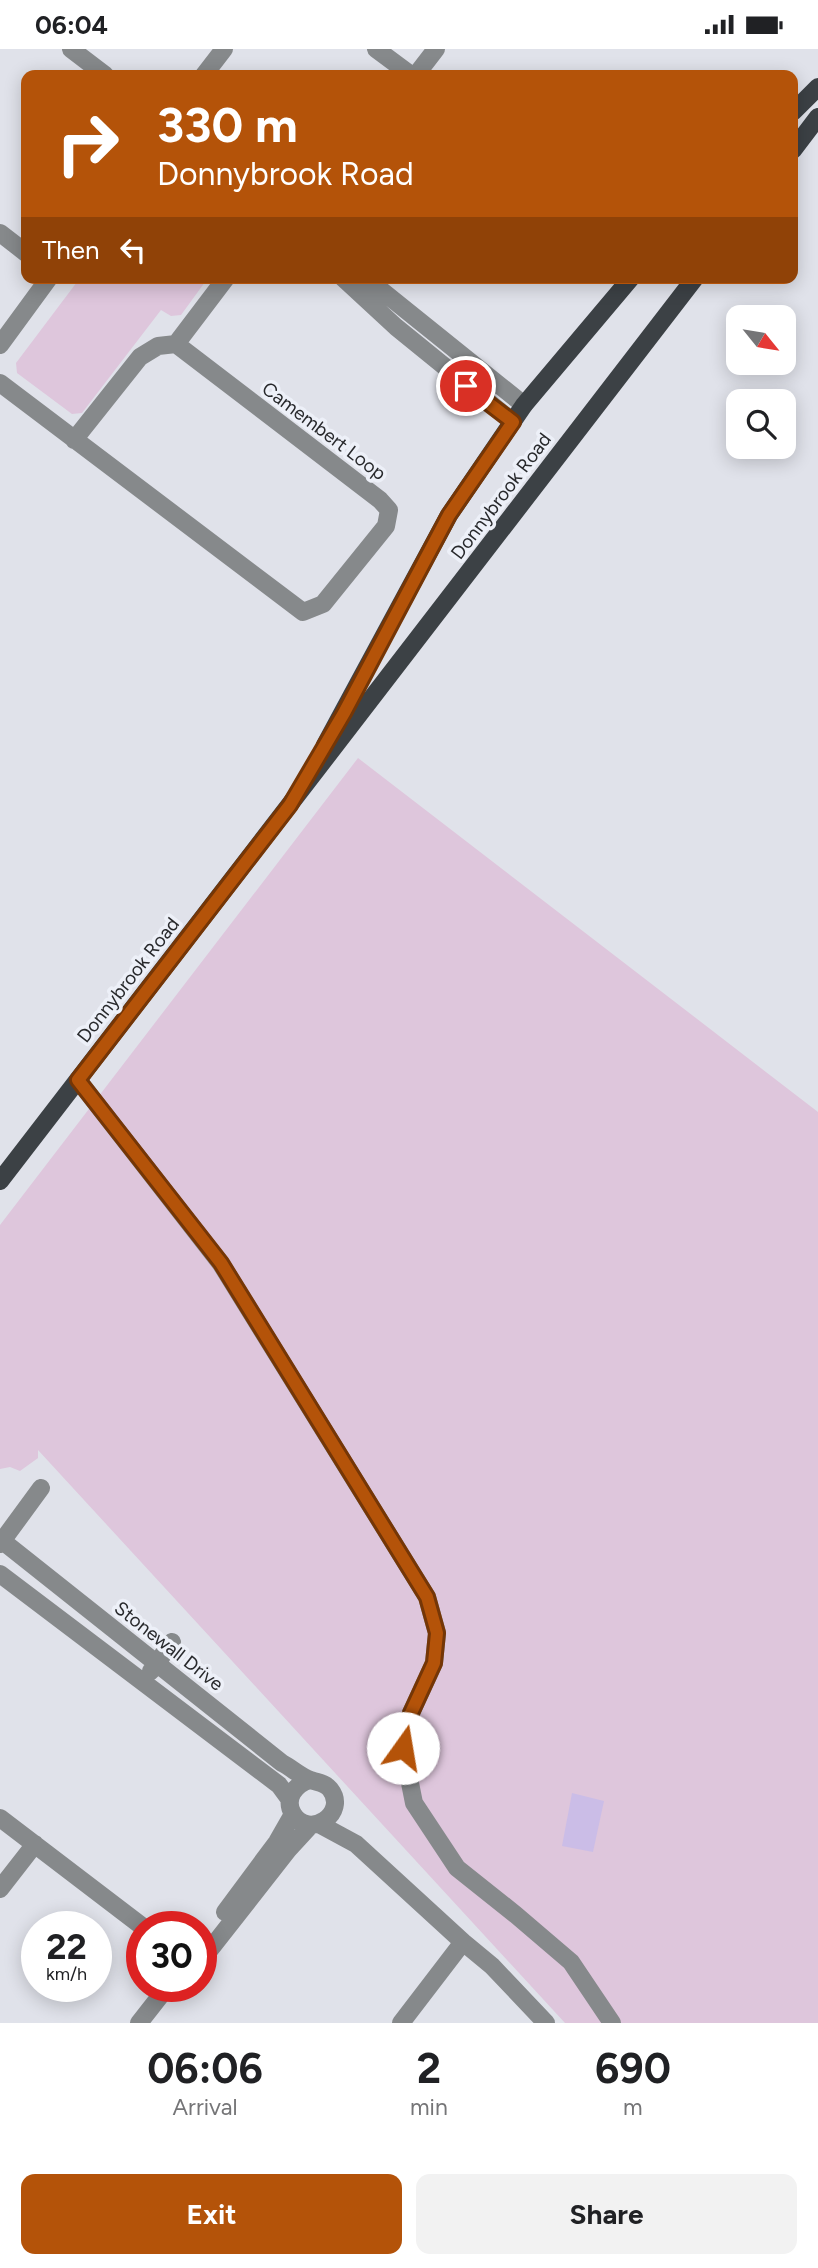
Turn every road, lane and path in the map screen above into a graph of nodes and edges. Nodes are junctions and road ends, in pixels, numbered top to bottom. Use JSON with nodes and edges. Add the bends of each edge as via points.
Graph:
{"nodes":[{"id":1,"x":71,"y":49,"type":"edge"},
{"id":2,"x":223,"y":49,"type":"edge"},
{"id":3,"x":376,"y":49,"type":"edge"},
{"id":4,"x":436,"y":49,"type":"edge"},
{"id":5,"x":98,"y":70,"type":"edge"},
{"id":6,"x":208,"y":70,"type":"edge"},
{"id":7,"x":404,"y":70,"type":"edge"},
{"id":8,"x":420,"y":70,"type":"edge"},
{"id":9,"x":818,"y":87,"type":"edge"},
{"id":10,"x":798,"y":107,"type":"edge"},
{"id":11,"x":818,"y":117,"type":"edge"},
{"id":12,"x":798,"y":143,"type":"edge"},
{"id":13,"x":0,"y":233,"type":"edge"},
{"id":14,"x":21,"y":249,"type":"edge"},
{"id":15,"x":45,"y":284,"type":"edge"},
{"id":16,"x":221,"y":284,"type":"edge"},
{"id":17,"x":349,"y":284,"type":"edge"},
{"id":18,"x":373,"y":284,"type":"edge"},
{"id":19,"x":626,"y":284,"type":"edge"},
{"id":20,"x":690,"y":284,"type":"edge"},
{"id":21,"x":176,"y":344,"type":"junction"},
{"id":22,"x":0,"y":345,"type":"edge"},
{"id":23,"x":0,"y":383,"type":"edge"},
{"id":24,"x":524,"y":405,"type":"junction"},
{"id":25,"x":513,"y":422,"type":"junction"},
{"id":26,"x":74,"y":440,"type":"junction"},
{"id":27,"x":290,"y":805,"type":"junction"},
{"id":28,"x":78,"y":1080,"type":"junction"},
{"id":29,"x":0,"y":1181,"type":"edge"},
{"id":30,"x":41,"y":1488,"type":"dead end"},
{"id":31,"x":1,"y":1542,"type":"edge"},
{"id":32,"x":0,"y":1574,"type":"edge"},
{"id":33,"x":172,"y":1642,"type":"dead end"},
{"id":34,"x":158,"y":1663,"type":"junction"},
{"id":35,"x":143,"y":1682,"type":"junction"},
{"id":36,"x":310,"y":1780,"type":"junction"},
{"id":37,"x":335,"y":1802,"type":"junction"},
{"id":38,"x":292,"y":1807,"type":"junction"},
{"id":39,"x":0,"y":1818,"type":"edge"},
{"id":40,"x":315,"y":1825,"type":"junction"},
{"id":41,"x":35,"y":1844,"type":"junction"},
{"id":42,"x":356,"y":1844,"type":"junction"},
{"id":43,"x":0,"y":1889,"type":"edge"},
{"id":44,"x":126,"y":1914,"type":"edge"},
{"id":45,"x":217,"y":1922,"type":"edge"},
{"id":46,"x":217,"y":1941,"type":"edge"},
{"id":47,"x":463,"y":1942,"type":"junction"},
{"id":48,"x":155,"y":2002,"type":"edge"},
{"id":49,"x":170,"y":2002,"type":"edge"},
{"id":50,"x":139,"y":2023,"type":"edge"},
{"id":51,"x":154,"y":2023,"type":"edge"},
{"id":52,"x":401,"y":2023,"type":"edge"},
{"id":53,"x":545,"y":2023,"type":"edge"},
{"id":54,"x":612,"y":2023,"type":"edge"}],
"edges":[{"from":1,"to":5,"type":"street"},
{"from":2,"to":6,"type":"street"},
{"from":3,"to":7,"type":"street"},
{"from":4,"to":8,"type":"street"},
{"from":9,"to":10,"type":"main road"},
{"from":11,"to":12,"type":"main road"},
{"from":13,"to":14,"type":"street"},
{"from":15,"to":22,"type":"street"},
{"from":16,"to":21,"type":"street"},
{"from":17,"to":25,"type":"street"},
{"from":18,"to":24,"type":"street"},
{"from":19,"to":24,"type":"main road","name":"Donnybrook Road"},
{"from":20,"to":27,"type":"main road","name":"Donnybrook Road"},
{"from":21,"to":26,"type":"street","via":[[140,357]]},
{"from":21,"to":26,"type":"street","name":"Camembert Loop","via":[[389,510],[386,526],[323,604],[303,612]]},
{"from":23,"to":26,"type":"street","name":"Camembert Loop"},
{"from":24,"to":25,"type":"main road","name":"Donnybrook Road"},
{"from":25,"to":27,"type":"main road","name":"Donnybrook Road","via":[[449,515]]},
{"from":27,"to":28,"type":"main road","name":"Donnybrook Road"},
{"from":28,"to":29,"type":"main road","name":"Donnybrook Road"},
{"from":28,"to":54,"type":"street","via":[[221,1263],[427,1597],[437,1633],[434,1663],[411,1713],[403,1748],[414,1803],[457,1868],[571,1962]]},
{"from":30,"to":31,"type":"street","name":"Stonewall Drive"},
{"from":31,"to":34,"type":"street","name":"Stonewall Drive"},
{"from":32,"to":35,"type":"street"},
{"from":33,"to":34,"type":"street"},
{"from":34,"to":35,"type":"street"},
{"from":34,"to":36,"type":"street","name":"Stonewall Drive","via":[[282,1763]]},
{"from":35,"to":38,"type":"street","via":[[279,1785]]},
{"from":36,"to":37,"type":"street","via":[[324,1783]]},
{"from":36,"to":38,"type":"street","via":[[297,1787]]},
{"from":37,"to":40,"type":"street","via":[[331,1816]]},
{"from":37,"to":42,"type":"street"},
{"from":38,"to":40,"type":"street","via":[[298,1820]]},
{"from":38,"to":45,"type":"street","via":[[277,1842]]},
{"from":39,"to":41,"type":"street"},
{"from":40,"to":42,"type":"street"},
{"from":40,"to":46,"type":"street","via":[[288,1850]]},
{"from":41,"to":43,"type":"street"},
{"from":41,"to":44,"type":"street"},
{"from":42,"to":47,"type":"street"},
{"from":47,"to":52,"type":"street"},
{"from":47,"to":53,"type":"street"},
{"from":48,"to":50,"type":"street"},
{"from":49,"to":51,"type":"street"}]}
